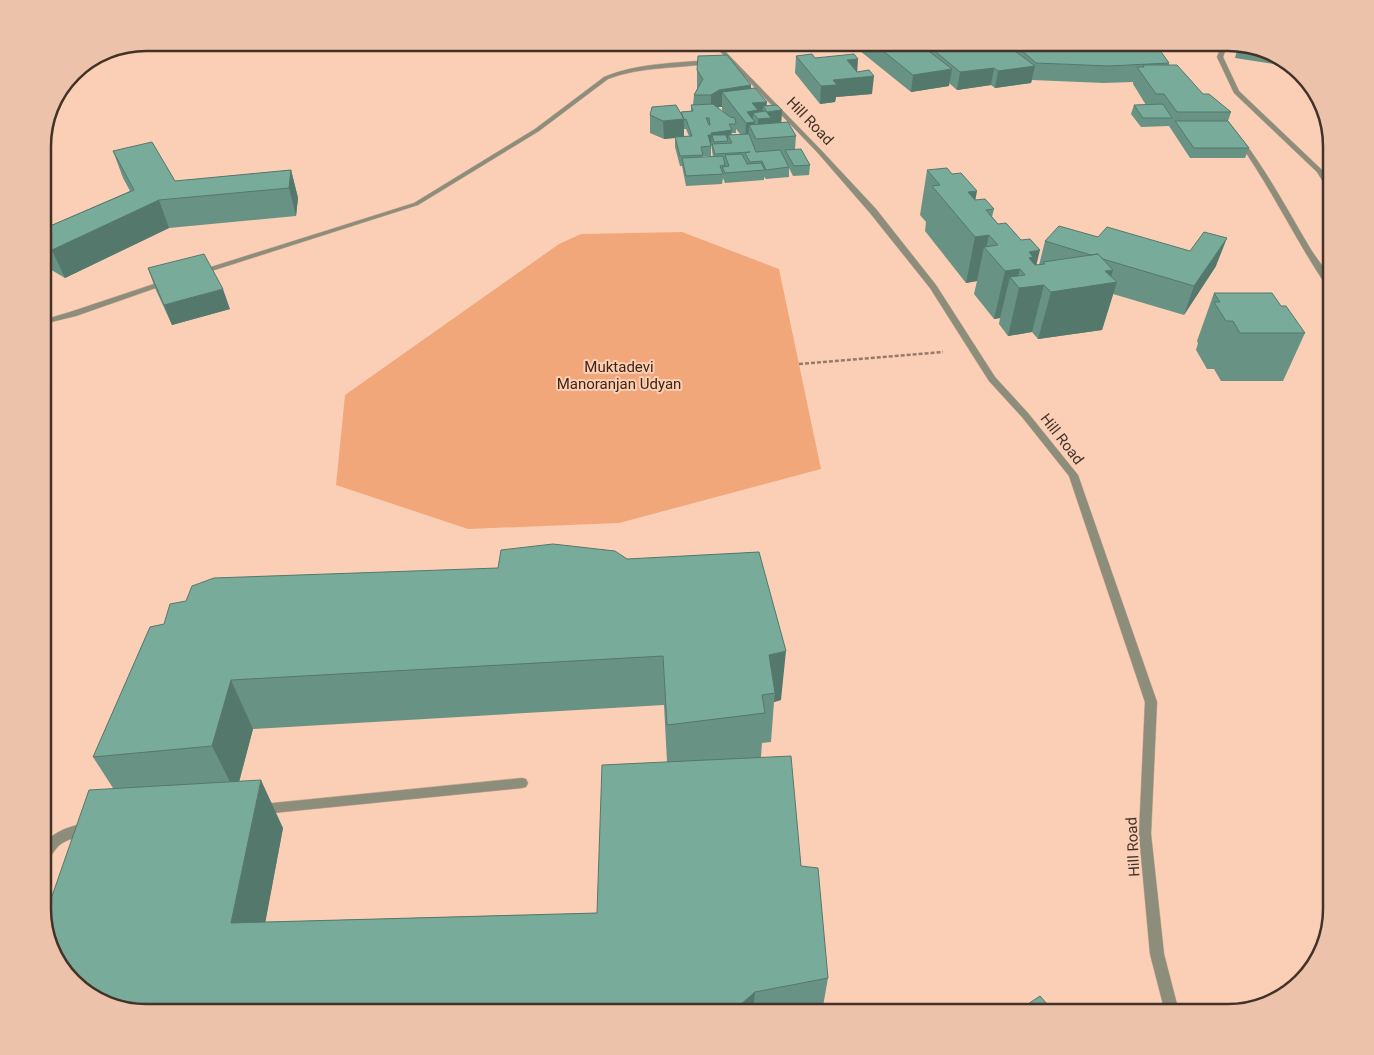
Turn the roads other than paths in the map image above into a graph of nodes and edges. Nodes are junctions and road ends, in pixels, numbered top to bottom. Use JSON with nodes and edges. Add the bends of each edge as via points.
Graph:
{"nodes":[{"id":1,"x":722,"y":51,"type":"edge"},
{"id":2,"x":1222,"y":51,"type":"edge"},
{"id":3,"x":731,"y":60,"type":"junction"},
{"id":4,"x":1232,"y":132,"type":"edge"},
{"id":5,"x":1323,"y":176,"type":"edge"},
{"id":6,"x":1323,"y":274,"type":"edge"},
{"id":7,"x":187,"y":276,"type":"edge"},
{"id":8,"x":177,"y":279,"type":"edge"},
{"id":9,"x":51,"y":320,"type":"edge"},
{"id":10,"x":522,"y":783,"type":"dead end"},
{"id":11,"x":249,"y":810,"type":"edge"},
{"id":12,"x":96,"y":828,"type":"edge"},
{"id":13,"x":51,"y":845,"type":"edge"},
{"id":14,"x":1170,"y":1004,"type":"edge"}],
"edges":[{"from":1,"to":3,"type":"street","name":"Hill Road"},
{"from":2,"to":5,"type":"street","via":[[1220,57],[1236,92]]},
{"from":3,"to":7,"type":"street","via":[[616,73],[537,130],[416,204]]},
{"from":3,"to":14,"type":"street","name":"Hill Road","via":[[873,211],[933,287],[992,379],[1073,476],[1151,702],[1145,834],[1157,954]]},
{"from":4,"to":6,"type":"street","via":[[1258,163]]},
{"from":8,"to":9,"type":"street"},
{"from":10,"to":11,"type":"street"},
{"from":12,"to":13,"type":"street","via":[[70,832]]}]}
